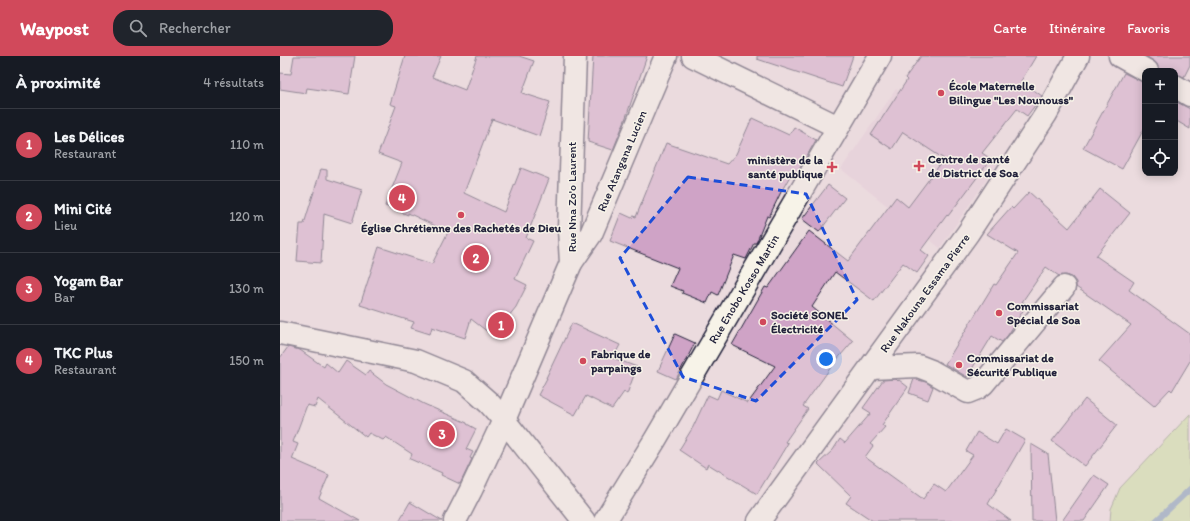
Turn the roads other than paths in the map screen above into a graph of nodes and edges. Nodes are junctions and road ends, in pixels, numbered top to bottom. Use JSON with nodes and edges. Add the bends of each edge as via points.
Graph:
{"nodes":[{"id":1,"x":575,"y":56,"type":"edge"},
{"id":2,"x":666,"y":56,"type":"edge"},
{"id":3,"x":693,"y":56,"type":"edge"},
{"id":4,"x":880,"y":56,"type":"edge"},
{"id":5,"x":1078,"y":56,"type":"edge"},
{"id":6,"x":1120,"y":56,"type":"edge"},
{"id":7,"x":1142,"y":68,"type":"edge"},
{"id":8,"x":1178,"y":88,"type":"edge"},
{"id":9,"x":1190,"y":94,"type":"edge"},
{"id":10,"x":838,"y":127,"type":"junction"},
{"id":11,"x":571,"y":263,"type":"junction"},
{"id":12,"x":1064,"y":287,"type":"dead end"},
{"id":13,"x":280,"y":333,"type":"edge"},
{"id":14,"x":871,"y":368,"type":"junction"},
{"id":15,"x":504,"y":420,"type":"junction"},
{"id":16,"x":455,"y":521,"type":"edge"},
{"id":17,"x":584,"y":521,"type":"edge"},
{"id":18,"x":605,"y":521,"type":"edge"},
{"id":19,"x":759,"y":521,"type":"edge"}],
"edges":[{"from":1,"to":11,"type":"street","name":"Rue Nna Zo'o Laurent","via":[[569,229]]},
{"from":2,"to":11,"type":"street","name":"Rue Atangana Lucien","via":[[591,234]]},
{"from":3,"to":10,"type":"street"},
{"from":4,"to":10,"type":"street","name":"Rue Enobo Kosso Martin"},
{"from":5,"to":14,"type":"street","name":"Rue Nakouna Essama Pierre","via":[[1046,114],[968,233]]},
{"from":6,"to":7,"type":"street"},
{"from":8,"to":9,"type":"street"},
{"from":10,"to":18,"type":"street","name":"Rue Enobo Kosso Martin"},
{"from":11,"to":15,"type":"street","name":"Rue Nna Zo'o Laurent"},
{"from":12,"to":14,"type":"street","via":[[983,384],[973,390],[968,392],[918,366]]},
{"from":13,"to":15,"type":"street","via":[[416,361],[464,381]]},
{"from":14,"to":19,"type":"street","name":"Rue Nakouna Essama Pierre"},
{"from":15,"to":16,"type":"street","name":"Rue Nna Zo'o Laurent"},
{"from":15,"to":17,"type":"street"}]}
